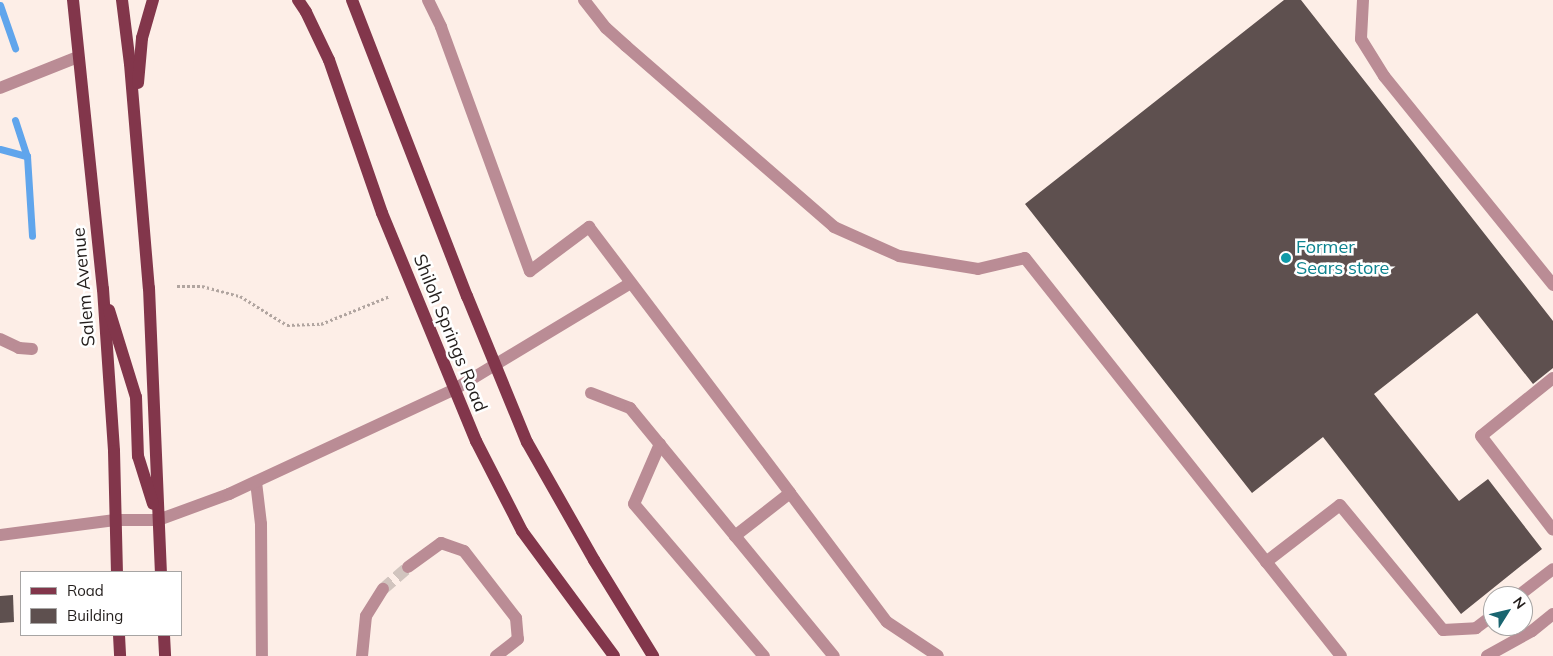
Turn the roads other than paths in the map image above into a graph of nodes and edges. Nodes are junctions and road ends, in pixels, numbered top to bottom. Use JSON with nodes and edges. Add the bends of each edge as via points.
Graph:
{"nodes":[{"id":1,"x":73,"y":0,"type":"edge"},
{"id":2,"x":122,"y":0,"type":"edge"},
{"id":3,"x":153,"y":0,"type":"edge"},
{"id":4,"x":298,"y":0,"type":"edge"},
{"id":5,"x":352,"y":0,"type":"edge"},
{"id":6,"x":428,"y":0,"type":"edge"},
{"id":7,"x":584,"y":0,"type":"edge"},
{"id":8,"x":1364,"y":0,"type":"edge"},
{"id":9,"x":78,"y":57,"type":"junction"},
{"id":10,"x":0,"y":88,"type":"edge"},
{"id":11,"x":135,"y":118,"type":"junction"},
{"id":12,"x":631,"y":283,"type":"junction"},
{"id":13,"x":1553,"y":285,"type":"edge"},
{"id":14,"x":103,"y":289,"type":"junction"},
{"id":15,"x":0,"y":339,"type":"edge"},
{"id":16,"x":32,"y":349,"type":"dead end"},
{"id":17,"x":496,"y":366,"type":"junction"},
{"id":18,"x":1553,"y":378,"type":"edge"},
{"id":19,"x":455,"y":389,"type":"junction"},
{"id":20,"x":591,"y":393,"type":"dead end"},
{"id":21,"x":660,"y":444,"type":"junction"},
{"id":22,"x":256,"y":482,"type":"junction"},
{"id":23,"x":790,"y":493,"type":"junction"},
{"id":24,"x":115,"y":520,"type":"junction"},
{"id":25,"x":158,"y":520,"type":"junction"},
{"id":26,"x":1553,"y":530,"type":"edge"},
{"id":27,"x":0,"y":536,"type":"edge"},
{"id":28,"x":735,"y":536,"type":"junction"},
{"id":29,"x":1266,"y":562,"type":"junction"},
{"id":30,"x":408,"y":567,"type":"tunnel mouth"},
{"id":31,"x":1553,"y":569,"type":"edge"},
{"id":32,"x":117,"y":571,"type":"edge"},
{"id":33,"x":160,"y":571,"type":"edge"},
{"id":34,"x":1531,"y":586,"type":"edge"},
{"id":35,"x":383,"y":589,"type":"tunnel mouth"},
{"id":36,"x":1553,"y":614,"type":"edge"},
{"id":37,"x":1483,"y":623,"type":"edge"},
{"id":38,"x":119,"y":636,"type":"edge"},
{"id":39,"x":164,"y":636,"type":"edge"},
{"id":40,"x":120,"y":656,"type":"edge"},
{"id":41,"x":167,"y":656,"type":"edge"},
{"id":42,"x":262,"y":656,"type":"edge"},
{"id":43,"x":362,"y":656,"type":"edge"},
{"id":44,"x":496,"y":656,"type":"edge"},
{"id":45,"x":614,"y":656,"type":"edge"},
{"id":46,"x":653,"y":656,"type":"edge"},
{"id":47,"x":764,"y":656,"type":"edge"},
{"id":48,"x":834,"y":656,"type":"edge"},
{"id":49,"x":938,"y":656,"type":"edge"},
{"id":50,"x":1341,"y":656,"type":"edge"},
{"id":51,"x":1487,"y":656,"type":"edge"}],
"edges":[{"from":1,"to":9,"type":"main road","name":"Salem Avenue"},
{"from":2,"to":11,"type":"main road"},
{"from":3,"to":11,"type":"main road","via":[[142,38]]},
{"from":4,"to":19,"type":"main road","name":"Shiloh Springs Road","via":[[329,60],[382,213]]},
{"from":5,"to":17,"type":"main road","name":"Shiloh Springs Road"},
{"from":6,"to":12,"type":"street","via":[[438,17],[530,271],[589,227]]},
{"from":7,"to":29,"type":"street","via":[[619,40],[834,227],[909,258],[978,269],[1025,258]]},
{"from":8,"to":13,"type":"street","via":[[1361,39],[1384,76]]},
{"from":9,"to":10,"type":"street"},
{"from":9,"to":14,"type":"main road","name":"Salem Avenue"},
{"from":11,"to":25,"type":"main road","via":[[149,288]]},
{"from":12,"to":17,"type":"street"},
{"from":12,"to":23,"type":"street"},
{"from":14,"to":24,"type":"main road","name":"Salem Avenue","via":[[114,451]]},
{"from":14,"to":25,"type":"main road","via":[[136,398],[138,456]]},
{"from":15,"to":16,"type":"street","via":[[19,348]]},
{"from":17,"to":19,"type":"street"},
{"from":17,"to":46,"type":"main road","name":"Shiloh Springs Road","via":[[527,442]]},
{"from":18,"to":26,"type":"street","via":[[1481,436]]},
{"from":19,"to":22,"type":"street"},
{"from":19,"to":45,"type":"main road","name":"Shiloh Springs Road","via":[[476,442],[522,531]]},
{"from":20,"to":21,"type":"street","via":[[630,408]]},
{"from":21,"to":28,"type":"street"},
{"from":21,"to":47,"type":"street","via":[[634,504]]},
{"from":22,"to":25,"type":"street"},
{"from":22,"to":42,"type":"street","via":[[261,524]]},
{"from":23,"to":28,"type":"street"},
{"from":23,"to":49,"type":"street","via":[[887,622]]},
{"from":24,"to":25,"type":"street"},
{"from":24,"to":27,"type":"street"},
{"from":24,"to":32,"type":"main road","name":"Salem Avenue"},
{"from":25,"to":33,"type":"main road"},
{"from":28,"to":48,"type":"street"},
{"from":29,"to":37,"type":"street","via":[[1340,505],[1443,630],[1476,628]]},
{"from":29,"to":50,"type":"street"},
{"from":30,"to":44,"type":"street","via":[[441,543],[464,551],[516,618],[518,639]]},
{"from":31,"to":34,"type":"street"},
{"from":35,"to":43,"type":"street","via":[[366,616]]},
{"from":36,"to":51,"type":"street","via":[[1532,631]]},
{"from":38,"to":40,"type":"main road"},
{"from":39,"to":41,"type":"main road"}]}
